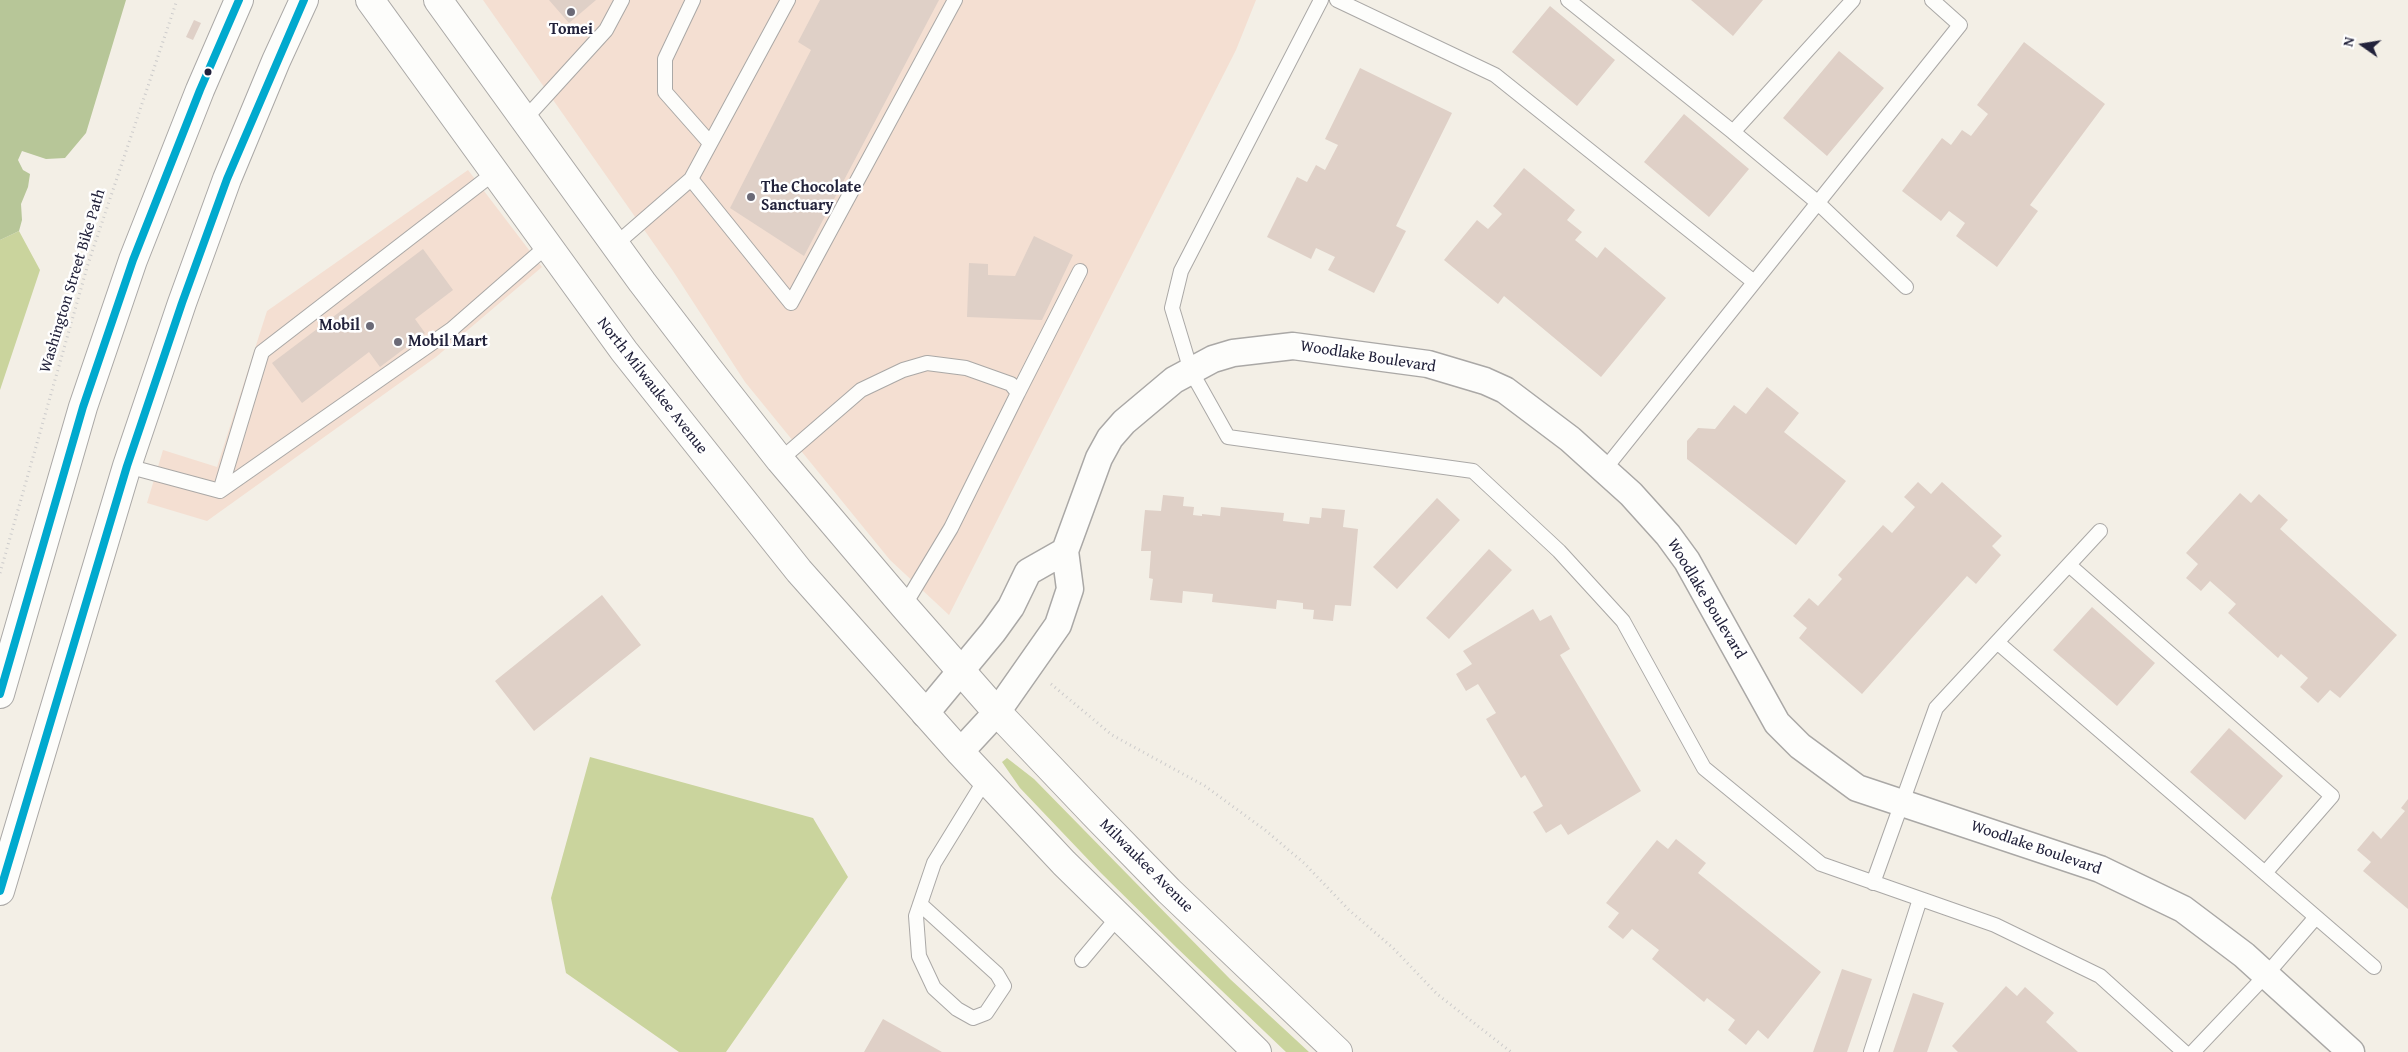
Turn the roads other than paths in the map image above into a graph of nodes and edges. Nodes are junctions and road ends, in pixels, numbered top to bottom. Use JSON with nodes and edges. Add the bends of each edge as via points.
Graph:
{"nodes":[{"id":1,"x":239,"y":0,"type":"edge"},
{"id":2,"x":304,"y":0,"type":"edge"},
{"id":3,"x":370,"y":0,"type":"edge"},
{"id":4,"x":438,"y":0,"type":"edge"},
{"id":5,"x":622,"y":0,"type":"edge"},
{"id":6,"x":693,"y":0,"type":"edge"},
{"id":7,"x":788,"y":0,"type":"edge"},
{"id":8,"x":955,"y":0,"type":"edge"},
{"id":9,"x":1321,"y":0,"type":"edge"},
{"id":10,"x":1337,"y":0,"type":"edge"},
{"id":11,"x":1568,"y":0,"type":"edge"},
{"id":12,"x":1853,"y":0,"type":"edge"},
{"id":13,"x":1932,"y":0,"type":"edge"},
{"id":14,"x":524,"y":120,"type":"junction"},
{"id":15,"x":1733,"y":132,"type":"junction"},
{"id":16,"x":710,"y":144,"type":"junction"},
{"id":17,"x":494,"y":173,"type":"junction"},
{"id":18,"x":691,"y":179,"type":"junction"},
{"id":19,"x":1817,"y":202,"type":"junction"},
{"id":20,"x":615,"y":245,"type":"junction"},
{"id":21,"x":547,"y":246,"type":"junction"},
{"id":22,"x":1080,"y":271,"type":"dead end"},
{"id":23,"x":1754,"y":282,"type":"junction"},
{"id":24,"x":1906,"y":287,"type":"dead end"},
{"id":25,"x":1191,"y":371,"type":"junction"},
{"id":26,"x":1018,"y":393,"type":"junction"},
{"id":27,"x":780,"y":460,"type":"junction"},
{"id":28,"x":127,"y":466,"type":"junction"},
{"id":29,"x":1604,"y":470,"type":"junction"},
{"id":30,"x":220,"y":491,"type":"junction"},
{"id":31,"x":2100,"y":531,"type":"dead end"},
{"id":32,"x":1065,"y":551,"type":"junction"},
{"id":33,"x":2069,"y":565,"type":"junction"},
{"id":34,"x":904,"y":606,"type":"junction"},
{"id":35,"x":1997,"y":642,"type":"junction"},
{"id":36,"x":961,"y":673,"type":"junction"},
{"id":37,"x":0,"y":694,"type":"edge"},
{"id":38,"x":997,"y":712,"type":"junction"},
{"id":39,"x":925,"y":714,"type":"junction"},
{"id":40,"x":960,"y":752,"type":"junction"},
{"id":41,"x":985,"y":780,"type":"junction"},
{"id":42,"x":1902,"y":802,"type":"junction"},
{"id":43,"x":2266,"y":873,"type":"junction"},
{"id":44,"x":1874,"y":883,"type":"junction"},
{"id":45,"x":0,"y":891,"type":"edge"},
{"id":46,"x":1920,"y":899,"type":"junction"},
{"id":47,"x":920,"y":904,"type":"junction"},
{"id":48,"x":1118,"y":917,"type":"junction"},
{"id":49,"x":2316,"y":917,"type":"junction"},
{"id":50,"x":1082,"y":960,"type":"dead end"},
{"id":51,"x":2374,"y":967,"type":"dead end"},
{"id":52,"x":2266,"y":976,"type":"junction"},
{"id":53,"x":1257,"y":1052,"type":"edge"},
{"id":54,"x":1338,"y":1052,"type":"edge"},
{"id":55,"x":1871,"y":1052,"type":"edge"},
{"id":56,"x":2184,"y":1052,"type":"edge"},
{"id":57,"x":2193,"y":1052,"type":"edge"},
{"id":58,"x":2351,"y":1052,"type":"edge"}],
"edges":[{"from":1,"to":37,"type":"main road","via":[[196,98],[133,260],[83,407]]},
{"from":2,"to":28,"type":"main road","via":[[227,179]]},
{"from":3,"to":17,"type":"main road","name":"North Milwaukee Avenue"},
{"from":4,"to":14,"type":"main road"},
{"from":5,"to":14,"type":"lane","via":[[606,30]]},
{"from":6,"to":16,"type":"lane","via":[[665,59],[665,92]]},
{"from":7,"to":16,"type":"lane"},
{"from":8,"to":18,"type":"lane","via":[[791,303]]},
{"from":9,"to":25,"type":"lane","via":[[1181,271],[1172,308]]},
{"from":10,"to":23,"type":"lane","via":[[1495,75]]},
{"from":11,"to":15,"type":"lane"},
{"from":12,"to":15,"type":"lane"},
{"from":13,"to":19,"type":"lane","via":[[1960,25]]},
{"from":14,"to":20,"type":"main road"},
{"from":15,"to":19,"type":"lane"},
{"from":16,"to":18,"type":"lane"},
{"from":17,"to":21,"type":"main road","name":"North Milwaukee Avenue"},
{"from":17,"to":30,"type":"lane","via":[[262,352]]},
{"from":18,"to":20,"type":"lane"},
{"from":19,"to":23,"type":"lane"},
{"from":19,"to":24,"type":"lane"},
{"from":20,"to":27,"type":"main road"},
{"from":21,"to":30,"type":"lane","via":[[452,329]]},
{"from":21,"to":39,"type":"main road","name":"North Milwaukee Avenue","via":[[730,487]]},
{"from":22,"to":26,"type":"lane"},
{"from":23,"to":29,"type":"lane"},
{"from":25,"to":29,"type":"street","name":"Woodlake Boulevard","via":[[1233,353],[1293,346],[1428,364],[1505,390],[1570,439]]},
{"from":25,"to":32,"type":"street","name":"Woodlake Boulevard","via":[[1174,380],[1110,438],[1099,458]]},
{"from":25,"to":44,"type":"lane","via":[[1228,437],[1473,471],[1559,551],[1623,621],[1704,768],[1821,864]]},
{"from":26,"to":27,"type":"lane","via":[[1011,384],[966,368],[927,362],[861,390]]},
{"from":26,"to":34,"type":"lane","via":[[951,528]]},
{"from":27,"to":34,"type":"main road"},
{"from":28,"to":30,"type":"lane"},
{"from":28,"to":45,"type":"main road"},
{"from":29,"to":42,"type":"street","name":"Woodlake Boulevard","via":[[1668,535],[1687,561],[1777,723],[1800,746],[1857,788]]},
{"from":31,"to":33,"type":"lane"},
{"from":32,"to":36,"type":"street","via":[[1028,572],[1011,607]]},
{"from":32,"to":38,"type":"street","name":"Woodlake Boulevard","via":[[1070,589],[1058,625]]},
{"from":33,"to":35,"type":"lane"},
{"from":33,"to":43,"type":"lane","via":[[2332,796]]},
{"from":34,"to":36,"type":"main road"},
{"from":35,"to":42,"type":"lane","via":[[1936,708]]},
{"from":35,"to":43,"type":"lane"},
{"from":36,"to":38,"type":"main road","name":"Milwaukee Avenue"},
{"from":36,"to":39,"type":"street"},
{"from":38,"to":40,"type":"street","name":"Woodlake Boulevard"},
{"from":38,"to":54,"type":"main road","name":"Milwaukee Avenue","via":[[1169,891]]},
{"from":39,"to":40,"type":"main road","name":"North Milwaukee Avenue"},
{"from":40,"to":41,"type":"main road"},
{"from":41,"to":47,"type":"lane","via":[[934,863]]},
{"from":41,"to":48,"type":"main road"},
{"from":42,"to":44,"type":"lane"},
{"from":42,"to":52,"type":"street","name":"Woodlake Boulevard","via":[[2100,869],[2183,909],[2244,955]]},
{"from":43,"to":49,"type":"lane"},
{"from":44,"to":46,"type":"lane"},
{"from":46,"to":55,"type":"lane"},
{"from":46,"to":56,"type":"lane","via":[[1995,925],[2100,976]]},
{"from":47,"to":47,"type":"lane","via":[[916,916],[919,956],[934,988],[957,1009],[973,1018],[986,1013],[1004,986],[1001,980]]},
{"from":48,"to":50,"type":"lane"},
{"from":48,"to":53,"type":"main road"},
{"from":49,"to":51,"type":"lane"},
{"from":49,"to":52,"type":"lane"},
{"from":52,"to":57,"type":"lane"},
{"from":52,"to":58,"type":"street","name":"Woodlake Boulevard"}]}
